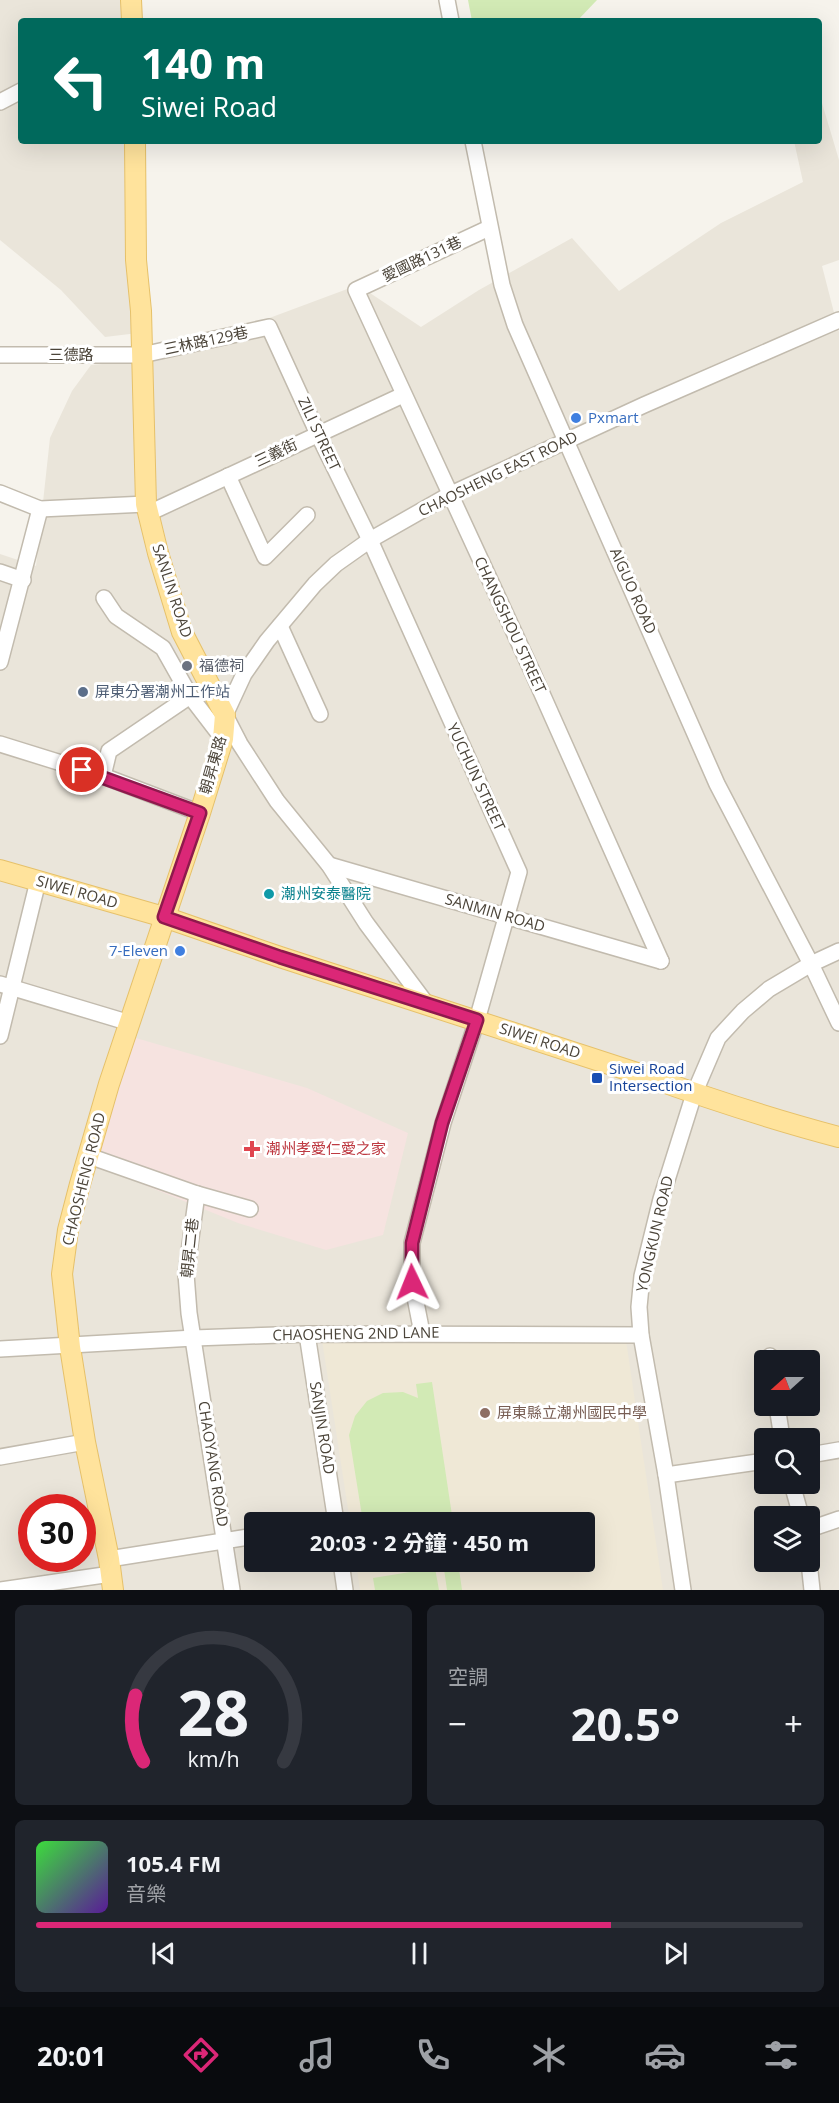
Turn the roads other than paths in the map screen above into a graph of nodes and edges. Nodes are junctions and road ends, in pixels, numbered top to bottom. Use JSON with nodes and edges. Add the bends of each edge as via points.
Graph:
{"nodes":[{"id":1,"x":131,"y":0,"type":"edge"},
{"id":2,"x":447,"y":0,"type":"edge"},
{"id":3,"x":132,"y":18,"type":"edge"},
{"id":4,"x":450,"y":18,"type":"edge"},
{"id":5,"x":18,"y":93,"type":"edge"},
{"id":6,"x":0,"y":102,"type":"edge"},
{"id":7,"x":135,"y":144,"type":"edge"},
{"id":8,"x":474,"y":144,"type":"edge"},
{"id":9,"x":489,"y":228,"type":"junction"},
{"id":10,"x":356,"y":290,"type":"joint"},
{"id":11,"x":839,"y":320,"type":"edge"},
{"id":12,"x":269,"y":327,"type":"joint"},
{"id":13,"x":142,"y":355,"type":"junction"},
{"id":14,"x":0,"y":356,"type":"edge"},
{"id":15,"x":403,"y":395,"type":"junction"},
{"id":16,"x":318,"y":434,"type":"junction"},
{"id":17,"x":565,"y":442,"type":"junction"},
{"id":18,"x":228,"y":476,"type":"junction"},
{"id":19,"x":0,"y":493,"type":"edge"},
{"id":20,"x":449,"y":495,"type":"junction"},
{"id":21,"x":148,"y":508,"type":"junction"},
{"id":22,"x":40,"y":509,"type":"junction"},
{"id":23,"x":307,"y":515,"type":"dead end"},
{"id":24,"x":370,"y":540,"type":"junction"},
{"id":25,"x":0,"y":572,"type":"edge"},
{"id":26,"x":23,"y":580,"type":"junction"},
{"id":27,"x":104,"y":598,"type":"dead end"},
{"id":28,"x":280,"y":626,"type":"junction"},
{"id":29,"x":182,"y":632,"type":"junction"},
{"id":30,"x":163,"y":648,"type":"junction"},
{"id":31,"x":0,"y":662,"type":"edge"},
{"id":32,"x":190,"y":696,"type":"junction"},
{"id":33,"x":320,"y":714,"type":"dead end"},
{"id":34,"x":225,"y":715,"type":"junction"},
{"id":35,"x":223,"y":739,"type":"junction"},
{"id":36,"x":0,"y":744,"type":"edge"},
{"id":37,"x":103,"y":776,"type":"junction"},
{"id":38,"x":200,"y":813,"type":"junction"},
{"id":39,"x":329,"y":865,"type":"junction"},
{"id":40,"x":0,"y":870,"type":"edge"},
{"id":41,"x":38,"y":881,"type":"junction"},
{"id":42,"x":505,"y":916,"type":"junction"},
{"id":43,"x":164,"y":917,"type":"junction"},
{"id":44,"x":839,"y":951,"type":"edge"},
{"id":45,"x":661,"y":961,"type":"joint"},
{"id":46,"x":811,"y":964,"type":"junction"},
{"id":47,"x":6,"y":986,"type":"edge"},
{"id":48,"x":428,"y":1006,"type":"junction"},
{"id":49,"x":477,"y":1020,"type":"junction"},
{"id":50,"x":130,"y":1023,"type":"junction"},
{"id":51,"x":839,"y":1023,"type":"edge"},
{"id":52,"x":0,"y":1036,"type":"edge"},
{"id":53,"x":694,"y":1094,"type":"junction"},
{"id":54,"x":839,"y":1137,"type":"edge"},
{"id":55,"x":88,"y":1156,"type":"junction"},
{"id":56,"x":197,"y":1194,"type":"junction"},
{"id":57,"x":250,"y":1209,"type":"dead end"},
{"id":58,"x":422,"y":1333,"type":"junction"},
{"id":59,"x":307,"y":1334,"type":"junction"},
{"id":60,"x":641,"y":1335,"type":"junction"},
{"id":61,"x":194,"y":1338,"type":"junction"},
{"id":62,"x":70,"y":1347,"type":"junction"},
{"id":63,"x":0,"y":1349,"type":"edge"},
{"id":64,"x":85,"y":1442,"type":"junction"},
{"id":65,"x":839,"y":1450,"type":"edge"},
{"id":66,"x":820,"y":1453,"type":"edge"},
{"id":67,"x":0,"y":1457,"type":"edge"},
{"id":68,"x":754,"y":1463,"type":"edge"},
{"id":69,"x":666,"y":1475,"type":"junction"},
{"id":70,"x":334,"y":1512,"type":"edge"},
{"id":71,"x":839,"y":1519,"type":"edge"},
{"id":72,"x":820,"y":1526,"type":"edge"},
{"id":73,"x":244,"y":1537,"type":"edge"},
{"id":74,"x":225,"y":1540,"type":"junction"},
{"id":75,"x":342,"y":1572,"type":"edge"},
{"id":76,"x":810,"y":1572,"type":"edge"},
{"id":77,"x":111,"y":1574,"type":"edge"},
{"id":78,"x":2,"y":1590,"type":"edge"},
{"id":79,"x":232,"y":1590,"type":"edge"},
{"id":80,"x":345,"y":1590,"type":"edge"},
{"id":81,"x":683,"y":1590,"type":"edge"},
{"id":82,"x":812,"y":1590,"type":"edge"}],
"edges":[{"from":1,"to":3,"type":"main road"},
{"from":2,"to":4,"type":"street"},
{"from":5,"to":6,"type":"street"},
{"from":7,"to":13,"type":"main road","name":"SANLIN ROAD"},
{"from":8,"to":9,"type":"street","name":"AIGUO ROAD"},
{"from":9,"to":10,"type":"street","name":"愛國路131巷"},
{"from":9,"to":17,"type":"street","name":"AIGUO ROAD","via":[[515,325]]},
{"from":10,"to":15,"type":"street","name":"CHANGSHOU STREET"},
{"from":11,"to":17,"type":"street","name":"CHAOSHENG EAST ROAD"},
{"from":12,"to":13,"type":"street","name":"三林路129巷"},
{"from":12,"to":16,"type":"street","name":"ZILI STREET"},
{"from":13,"to":14,"type":"street","name":"三德路"},
{"from":13,"to":21,"type":"main road","name":"SANLIN ROAD"},
{"from":15,"to":16,"type":"street","name":"三義街"},
{"from":15,"to":20,"type":"street","name":"CHANGSHOU STREET"},
{"from":16,"to":18,"type":"street","name":"三義街"},
{"from":16,"to":24,"type":"street","name":"ZILI STREET"},
{"from":17,"to":20,"type":"street","name":"CHAOSHENG EAST ROAD"},
{"from":17,"to":46,"type":"street","name":"AIGUO ROAD","via":[[717,784]]},
{"from":18,"to":21,"type":"street","name":"三義街"},
{"from":18,"to":23,"type":"street","via":[[265,557]]},
{"from":19,"to":22,"type":"street"},
{"from":20,"to":24,"type":"street","name":"CHAOSHENG EAST ROAD"},
{"from":20,"to":45,"type":"street","name":"CHANGSHOU STREET"},
{"from":21,"to":22,"type":"street"},
{"from":21,"to":29,"type":"main road","name":"SANLIN ROAD"},
{"from":22,"to":26,"type":"street"},
{"from":24,"to":28,"type":"street","name":"CHAOSHENG EAST ROAD","via":[[336,564]]},
{"from":24,"to":42,"type":"street","name":"YUCHUN STREET","via":[[519,872]]},
{"from":25,"to":26,"type":"street"},
{"from":26,"to":31,"type":"street"},
{"from":27,"to":30,"type":"street","via":[[116,616]]},
{"from":28,"to":33,"type":"street"},
{"from":28,"to":34,"type":"street","name":"CHAOSHENG EAST ROAD","via":[[244,674]]},
{"from":29,"to":30,"type":"street"},
{"from":29,"to":34,"type":"main road","name":"SANLIN ROAD"},
{"from":30,"to":32,"type":"street"},
{"from":32,"to":35,"type":"street"},
{"from":32,"to":37,"type":"street","via":[[109,751]]},
{"from":34,"to":35,"type":"main road","name":"朝昇東路"},
{"from":34,"to":39,"type":"street","name":"SANLIN ROAD","via":[[277,801]]},
{"from":35,"to":38,"type":"main road","name":"朝昇東路"},
{"from":36,"to":37,"type":"street"},
{"from":37,"to":38,"type":"street"},
{"from":38,"to":43,"type":"main road","name":"朝昇東路"},
{"from":39,"to":42,"type":"street","name":"SANMIN ROAD"},
{"from":39,"to":48,"type":"street","name":"SANLIN ROAD","via":[[366,923]]},
{"from":40,"to":41,"type":"main road","name":"SIWEI ROAD"},
{"from":41,"to":43,"type":"main road","name":"SIWEI ROAD"},
{"from":41,"to":47,"type":"street"},
{"from":42,"to":45,"type":"street","name":"SANMIN ROAD"},
{"from":42,"to":49,"type":"street","name":"YUCHUN STREET"},
{"from":43,"to":48,"type":"main road","name":"SIWEI ROAD"},
{"from":43,"to":50,"type":"main road","name":"CHAOSHENG ROAD"},
{"from":44,"to":46,"type":"street","name":"YONGKUN ROAD"},
{"from":46,"to":51,"type":"street","name":"AIGUO ROAD"},
{"from":46,"to":53,"type":"street","name":"YONGKUN ROAD","via":[[769,989],[718,1038]]},
{"from":47,"to":50,"type":"street"},
{"from":47,"to":52,"type":"street"},
{"from":48,"to":49,"type":"main road","name":"SIWEI ROAD"},
{"from":49,"to":53,"type":"main road","name":"SIWEI ROAD"},
{"from":49,"to":58,"type":"street","name":"YUCHUN STREET","via":[[442,1123],[412,1243],[412,1282]]},
{"from":50,"to":55,"type":"main road","name":"CHAOSHENG ROAD"},
{"from":53,"to":54,"type":"main road","name":"SIWEI ROAD"},
{"from":53,"to":60,"type":"street","name":"YONGKUN ROAD","via":[[642,1276]]},
{"from":55,"to":56,"type":"street"},
{"from":55,"to":62,"type":"main road","name":"CHAOSHENG ROAD","via":[[68,1230],[62,1274]]},
{"from":56,"to":57,"type":"street"},
{"from":56,"to":61,"type":"street","name":"朝昇二巷","via":[[186,1274]]},
{"from":58,"to":59,"type":"street","name":"CHAOSHENG 2ND LANE"},
{"from":58,"to":60,"type":"street","name":"CHAOSHENG 2ND LANE"},
{"from":59,"to":61,"type":"street","name":"CHAOSHENG 2ND LANE"},
{"from":59,"to":70,"type":"street","name":"SANJIN ROAD"},
{"from":60,"to":69,"type":"street","name":"YONGKUN ROAD"},
{"from":61,"to":62,"type":"street","name":"CHAOSHENG 2ND LANE"},
{"from":61,"to":74,"type":"street","name":"CHAOYANG ROAD"},
{"from":62,"to":63,"type":"street","name":"CHAOSHENG 2ND LANE"},
{"from":62,"to":64,"type":"main road","name":"CHAOSHENG ROAD"},
{"from":64,"to":67,"type":"street"},
{"from":64,"to":77,"type":"main road","name":"CHAOSHENG ROAD"},
{"from":65,"to":66,"type":"street"},
{"from":68,"to":69,"type":"street"},
{"from":69,"to":81,"type":"street","name":"YONGKUN ROAD"},
{"from":71,"to":72,"type":"street"},
{"from":73,"to":74,"type":"street"},
{"from":74,"to":77,"type":"street"},
{"from":74,"to":79,"type":"street","name":"CHAOYANG ROAD"},
{"from":75,"to":80,"type":"street"},
{"from":76,"to":82,"type":"street"},
{"from":77,"to":78,"type":"street"}]}
